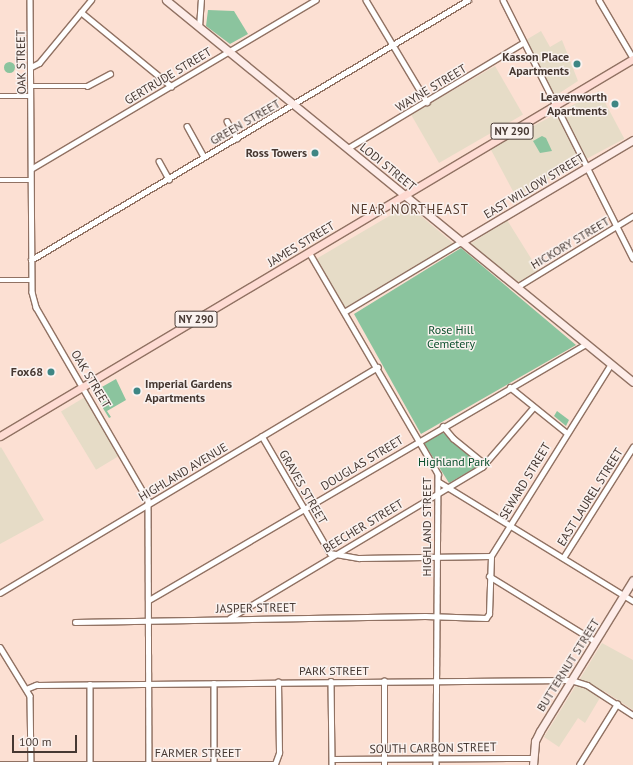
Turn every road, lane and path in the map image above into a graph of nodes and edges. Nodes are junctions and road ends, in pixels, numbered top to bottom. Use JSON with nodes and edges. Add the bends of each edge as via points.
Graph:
{"nodes":[{"id":1,"x":30,"y":0,"type":"edge"},
{"id":2,"x":91,"y":0,"type":"edge"},
{"id":3,"x":166,"y":0,"type":"edge"},
{"id":4,"x":201,"y":0,"type":"edge"},
{"id":5,"x":316,"y":0,"type":"edge"},
{"id":6,"x":366,"y":0,"type":"edge"},
{"id":7,"x":468,"y":0,"type":"edge"},
{"id":8,"x":503,"y":0,"type":"edge"},
{"id":9,"x":599,"y":0,"type":"edge"},
{"id":10,"x":81,"y":12,"type":"junction"},
{"id":11,"x":199,"y":27,"type":"junction"},
{"id":12,"x":523,"y":43,"type":"junction"},
{"id":13,"x":392,"y":45,"type":"junction"},
{"id":14,"x":229,"y":51,"type":"junction"},
{"id":15,"x":633,"y":58,"type":"edge"},
{"id":16,"x":31,"y":67,"type":"junction"},
{"id":17,"x":110,"y":74,"type":"dead end"},
{"id":18,"x":31,"y":86,"type":"junction"},
{"id":19,"x":170,"y":86,"type":"junction"},
{"id":20,"x":0,"y":96,"type":"edge"},
{"id":21,"x":31,"y":96,"type":"junction"},
{"id":22,"x":427,"y":102,"type":"junction"},
{"id":23,"x":294,"y":104,"type":"junction"},
{"id":24,"x":555,"y":106,"type":"junction"},
{"id":25,"x":227,"y":120,"type":"dead end"},
{"id":26,"x":186,"y":126,"type":"dead end"},
{"id":27,"x":238,"y":138,"type":"junction"},
{"id":28,"x":633,"y":140,"type":"edge"},
{"id":29,"x":348,"y":148,"type":"junction"},
{"id":30,"x":204,"y":157,"type":"junction"},
{"id":31,"x":158,"y":161,"type":"dead end"},
{"id":32,"x":586,"y":168,"type":"junction"},
{"id":33,"x":31,"y":169,"type":"junction"},
{"id":34,"x":169,"y":179,"type":"junction"},
{"id":35,"x":0,"y":180,"type":"edge"},
{"id":36,"x":31,"y":180,"type":"junction"},
{"id":37,"x":404,"y":195,"type":"junction"},
{"id":38,"x":633,"y":216,"type":"edge"},
{"id":39,"x":616,"y":226,"type":"junction"},
{"id":40,"x":462,"y":242,"type":"junction"},
{"id":41,"x":309,"y":252,"type":"junction"},
{"id":42,"x":633,"y":258,"type":"edge"},
{"id":43,"x":31,"y":260,"type":"junction"},
{"id":44,"x":0,"y":280,"type":"edge"},
{"id":45,"x":31,"y":280,"type":"junction"},
{"id":46,"x":517,"y":287,"type":"junction"},
{"id":47,"x":344,"y":312,"type":"junction"},
{"id":48,"x":586,"y":344,"type":"junction"},
{"id":49,"x":611,"y":364,"type":"junction"},
{"id":50,"x":377,"y":367,"type":"junction"},
{"id":51,"x":633,"y":382,"type":"edge"},
{"id":52,"x":84,"y":386,"type":"junction"},
{"id":53,"x":510,"y":387,"type":"junction"},
{"id":54,"x":533,"y":408,"type":"junction"},
{"id":55,"x":443,"y":426,"type":"junction"},
{"id":56,"x":567,"y":432,"type":"junction"},
{"id":57,"x":0,"y":436,"type":"edge"},
{"id":58,"x":262,"y":436,"type":"junction"},
{"id":59,"x":420,"y":440,"type":"junction"},
{"id":60,"x":633,"y":447,"type":"edge"},
{"id":61,"x":485,"y":464,"type":"junction"},
{"id":62,"x":439,"y":482,"type":"junction"},
{"id":63,"x":448,"y":487,"type":"junction"},
{"id":64,"x":439,"y":492,"type":"junction"},
{"id":65,"x":149,"y":504,"type":"junction"},
{"id":66,"x":304,"y":509,"type":"junction"},
{"id":67,"x":510,"y":525,"type":"junction"},
{"id":68,"x":334,"y":555,"type":"junction"},
{"id":69,"x":437,"y":556,"type":"junction"},
{"id":70,"x":491,"y":556,"type":"junction"},
{"id":71,"x":563,"y":558,"type":"junction"},
{"id":72,"x":489,"y":576,"type":"junction"},
{"id":73,"x":633,"y":580,"type":"edge"},
{"id":74,"x":0,"y":593,"type":"edge"},
{"id":75,"x":624,"y":595,"type":"junction"},
{"id":76,"x":149,"y":600,"type":"junction"},
{"id":77,"x":633,"y":601,"type":"edge"},
{"id":78,"x":437,"y":617,"type":"junction"},
{"id":79,"x":486,"y":618,"type":"joint"},
{"id":80,"x":229,"y":619,"type":"junction"},
{"id":81,"x":149,"y":620,"type":"junction"},
{"id":82,"x":75,"y":622,"type":"dead end"},
{"id":83,"x":595,"y":641,"type":"junction"},
{"id":84,"x":0,"y":647,"type":"edge"},
{"id":85,"x":437,"y":680,"type":"junction"},
{"id":86,"x":571,"y":680,"type":"junction"},
{"id":87,"x":331,"y":681,"type":"junction"},
{"id":88,"x":384,"y":681,"type":"junction"},
{"id":89,"x":278,"y":682,"type":"junction"},
{"id":90,"x":214,"y":683,"type":"junction"},
{"id":91,"x":90,"y":684,"type":"junction"},
{"id":92,"x":149,"y":684,"type":"junction"},
{"id":93,"x":26,"y":689,"type":"junction"},
{"id":94,"x":617,"y":704,"type":"junction"},
{"id":95,"x":633,"y":715,"type":"edge"},
{"id":96,"x":436,"y":758,"type":"junction"},
{"id":97,"x":332,"y":759,"type":"junction"},
{"id":98,"x":384,"y":759,"type":"junction"},
{"id":99,"x":214,"y":762,"type":"junction"},
{"id":100,"x":534,"y":762,"type":"edge"},
{"id":101,"x":0,"y":764,"type":"edge"},
{"id":102,"x":31,"y":764,"type":"edge"},
{"id":103,"x":90,"y":764,"type":"edge"},
{"id":104,"x":149,"y":764,"type":"edge"},
{"id":105,"x":332,"y":765,"type":"edge"},
{"id":106,"x":384,"y":765,"type":"edge"},
{"id":107,"x":436,"y":765,"type":"edge"},
{"id":108,"x":580,"y":765,"type":"edge"}],
"edges":[{"from":1,"to":16,"type":"street","name":"OAK STREET"},
{"from":2,"to":10,"type":"street"},
{"from":3,"to":11,"type":"street","name":"LODI STREET"},
{"from":4,"to":11,"type":"street"},
{"from":5,"to":14,"type":"street","name":"GERTRUDE STREET"},
{"from":6,"to":13,"type":"street"},
{"from":7,"to":13,"type":"street","name":"GREEN STREET"},
{"from":8,"to":12,"type":"street"},
{"from":9,"to":15,"type":"street"},
{"from":10,"to":16,"type":"street","via":[[39,63]]},
{"from":10,"to":19,"type":"street"},
{"from":11,"to":14,"type":"street","name":"LODI STREET"},
{"from":12,"to":22,"type":"street","name":"WAYNE STREET"},
{"from":12,"to":24,"type":"street"},
{"from":13,"to":22,"type":"street"},
{"from":13,"to":23,"type":"street","name":"GREEN STREET"},
{"from":14,"to":19,"type":"street","name":"GERTRUDE STREET"},
{"from":14,"to":23,"type":"street","name":"LODI STREET"},
{"from":15,"to":24,"type":"main road","name":"JAMES STREET","number":"NY 290"},
{"from":16,"to":18,"type":"street","name":"OAK STREET"},
{"from":17,"to":18,"type":"street","via":[[87,86]]},
{"from":18,"to":21,"type":"street","name":"OAK STREET"},
{"from":19,"to":33,"type":"street","name":"GERTRUDE STREET"},
{"from":20,"to":21,"type":"street"},
{"from":21,"to":33,"type":"street","name":"OAK STREET"},
{"from":22,"to":29,"type":"street","name":"WAYNE STREET"},
{"from":23,"to":27,"type":"street","name":"GREEN STREET"},
{"from":23,"to":29,"type":"street","name":"LODI STREET"},
{"from":24,"to":32,"type":"street"},
{"from":24,"to":37,"type":"main road","name":"JAMES STREET","number":"NY 290"},
{"from":25,"to":27,"type":"street"},
{"from":26,"to":30,"type":"street"},
{"from":27,"to":30,"type":"street","name":"GREEN STREET"},
{"from":28,"to":32,"type":"street","name":"EAST WILLOW STREET"},
{"from":29,"to":37,"type":"street","name":"LODI STREET"},
{"from":30,"to":34,"type":"street","name":"GREEN STREET"},
{"from":31,"to":34,"type":"street"},
{"from":32,"to":39,"type":"street"},
{"from":32,"to":40,"type":"street","name":"EAST WILLOW STREET"},
{"from":33,"to":36,"type":"street","name":"OAK STREET"},
{"from":34,"to":43,"type":"street","name":"GREEN STREET"},
{"from":35,"to":36,"type":"street"},
{"from":36,"to":43,"type":"street","name":"OAK STREET"},
{"from":37,"to":40,"type":"street","name":"LODI STREET"},
{"from":37,"to":41,"type":"main road","name":"JAMES STREET","number":"NY 290"},
{"from":38,"to":39,"type":"street","name":"HICKORY STREET"},
{"from":39,"to":42,"type":"street"},
{"from":39,"to":46,"type":"street","name":"HICKORY STREET"},
{"from":40,"to":46,"type":"street","name":"LODI STREET"},
{"from":40,"to":47,"type":"street","name":"EAST WILLOW STREET"},
{"from":41,"to":47,"type":"street","name":"HIGHLAND STREET"},
{"from":41,"to":52,"type":"main road","name":"JAMES STREET","number":"NY 290"},
{"from":43,"to":45,"type":"street","name":"OAK STREET"},
{"from":44,"to":45,"type":"street"},
{"from":45,"to":52,"type":"street","name":"OAK STREET","via":[[36,307]]},
{"from":46,"to":48,"type":"street","name":"LODI STREET"},
{"from":47,"to":50,"type":"street","name":"HIGHLAND STREET"},
{"from":48,"to":49,"type":"street","name":"LODI STREET"},
{"from":48,"to":53,"type":"street","name":"DOUGLAS STREET"},
{"from":49,"to":51,"type":"street","name":"LODI STREET"},
{"from":49,"to":56,"type":"street","name":"SEWARD STREET"},
{"from":50,"to":58,"type":"street","name":"HIGHLAND AVENUE"},
{"from":50,"to":59,"type":"street","name":"HIGHLAND STREET"},
{"from":52,"to":57,"type":"main road","name":"JAMES STREET","number":"NY 290"},
{"from":52,"to":65,"type":"street","name":"OAK STREET","via":[[146,493]]},
{"from":53,"to":54,"type":"street"},
{"from":53,"to":55,"type":"street","name":"DOUGLAS STREET"},
{"from":54,"to":56,"type":"street"},
{"from":54,"to":61,"type":"street","name":"BEECHER STREET"},
{"from":55,"to":59,"type":"street","name":"DOUGLAS STREET"},
{"from":55,"to":61,"type":"street","via":[[453,438]]},
{"from":56,"to":67,"type":"street","name":"SEWARD STREET"},
{"from":58,"to":65,"type":"street","name":"HIGHLAND AVENUE"},
{"from":58,"to":66,"type":"street","name":"GRAVES STREET"},
{"from":59,"to":62,"type":"street","name":"HIGHLAND STREET","via":[[437,470]]},
{"from":59,"to":66,"type":"street","name":"DOUGLAS STREET"},
{"from":60,"to":71,"type":"street","name":"EAST LAUREL STREET"},
{"from":61,"to":63,"type":"street","name":"BEECHER STREET"},
{"from":62,"to":63,"type":"street"},
{"from":62,"to":64,"type":"street","name":"HIGHLAND STREET"},
{"from":63,"to":64,"type":"street","name":"BEECHER STREET"},
{"from":63,"to":67,"type":"street"},
{"from":64,"to":68,"type":"street","name":"BEECHER STREET"},
{"from":64,"to":69,"type":"street","name":"HIGHLAND STREET"},
{"from":65,"to":74,"type":"street","name":"HIGHLAND AVENUE"},
{"from":65,"to":76,"type":"street","name":"OAK STREET"},
{"from":66,"to":68,"type":"street","name":"GRAVES STREET","via":[[330,553]]},
{"from":66,"to":76,"type":"street","name":"DOUGLAS STREET"},
{"from":67,"to":70,"type":"street","name":"SEWARD STREET"},
{"from":67,"to":71,"type":"street"},
{"from":68,"to":69,"type":"street","via":[[359,558]]},
{"from":68,"to":80,"type":"street","name":"BEECHER STREET"},
{"from":69,"to":70,"type":"street"},
{"from":69,"to":78,"type":"street","name":"HIGHLAND STREET"},
{"from":70,"to":72,"type":"street","name":"SEWARD STREET"},
{"from":71,"to":75,"type":"street"},
{"from":72,"to":79,"type":"street","name":"SEWARD STREET","via":[[489,614]]},
{"from":72,"to":83,"type":"street"},
{"from":73,"to":75,"type":"street","name":"BUTTERNUT STREET"},
{"from":75,"to":77,"type":"street"},
{"from":75,"to":83,"type":"street","name":"BUTTERNUT STREET"},
{"from":76,"to":81,"type":"street","name":"OAK STREET"},
{"from":78,"to":79,"type":"street","name":"JASPER STREET"},
{"from":78,"to":80,"type":"street","name":"JASPER STREET"},
{"from":78,"to":85,"type":"street","name":"HIGHLAND STREET"},
{"from":80,"to":81,"type":"street","name":"JASPER STREET"},
{"from":81,"to":82,"type":"street","name":"JASPER STREET"},
{"from":81,"to":92,"type":"street","name":"OAK STREET"},
{"from":83,"to":86,"type":"street","name":"BUTTERNUT STREET"},
{"from":84,"to":93,"type":"street"},
{"from":85,"to":86,"type":"street","name":"PARK STREET"},
{"from":85,"to":88,"type":"street","name":"PARK STREET"},
{"from":85,"to":96,"type":"street","name":"HIGHLAND STREET"},
{"from":86,"to":94,"type":"street","name":"PARK STREET","via":[[587,685]]},
{"from":86,"to":100,"type":"street","name":"BUTTERNUT STREET","via":[[540,731]]},
{"from":87,"to":88,"type":"street","name":"PARK STREET"},
{"from":87,"to":89,"type":"street","name":"PARK STREET"},
{"from":87,"to":97,"type":"street"},
{"from":88,"to":98,"type":"street"},
{"from":89,"to":90,"type":"street","name":"PARK STREET"},
{"from":89,"to":99,"type":"street","name":"FARMER STREET","via":[[279,753],[275,764]]},
{"from":90,"to":92,"type":"street","name":"PARK STREET"},
{"from":90,"to":99,"type":"street"},
{"from":91,"to":92,"type":"street","name":"PARK STREET"},
{"from":91,"to":93,"type":"street","name":"PARK STREET","via":[[36,685]]},
{"from":91,"to":103,"type":"street"},
{"from":92,"to":104,"type":"street","name":"OAK STREET"},
{"from":93,"to":102,"type":"street","via":[[31,708]]},
{"from":94,"to":95,"type":"street","name":"PARK STREET"},
{"from":94,"to":108,"type":"street"},
{"from":96,"to":98,"type":"street","name":"SOUTH CARBON STREET"},
{"from":96,"to":100,"type":"street","name":"SOUTH CARBON STREET"},
{"from":96,"to":107,"type":"street","name":"HIGHLAND STREET"},
{"from":97,"to":98,"type":"street","name":"SOUTH CARBON STREET"},
{"from":97,"to":105,"type":"street"},
{"from":98,"to":106,"type":"street"},
{"from":99,"to":104,"type":"street","name":"FARMER STREET"},
{"from":101,"to":102,"type":"street","name":"FARMER STREET"},
{"from":102,"to":103,"type":"street","name":"FARMER STREET"},
{"from":103,"to":104,"type":"street","name":"FARMER STREET"}]}
